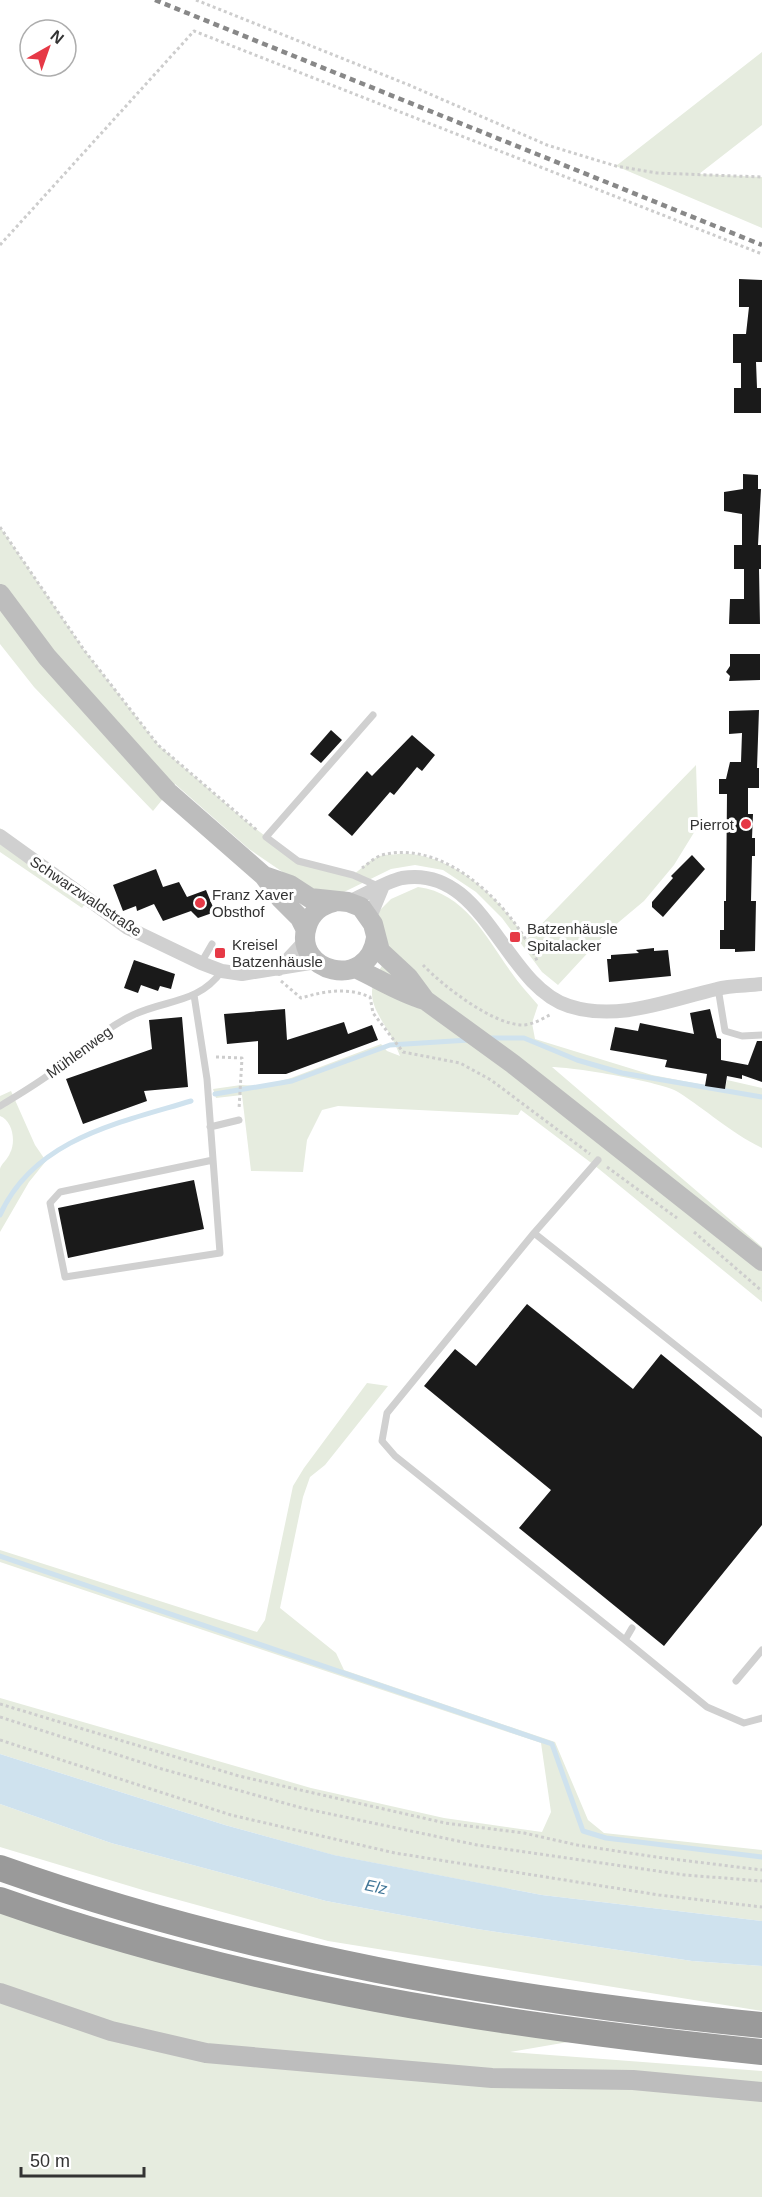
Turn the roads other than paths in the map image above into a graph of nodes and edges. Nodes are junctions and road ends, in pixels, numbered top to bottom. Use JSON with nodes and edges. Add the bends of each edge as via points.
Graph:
{"nodes":[{"id":1,"x":0,"y":594,"type":"edge"},
{"id":2,"x":373,"y":715,"type":"dead end"},
{"id":3,"x":0,"y":836,"type":"edge"},
{"id":4,"x":264,"y":876,"type":"junction"},
{"id":5,"x":382,"y":888,"type":"junction"},
{"id":6,"x":341,"y":902,"type":"junction"},
{"id":7,"x":370,"y":918,"type":"junction"},
{"id":8,"x":306,"y":935,"type":"junction"},
{"id":9,"x":376,"y":938,"type":"junction"},
{"id":10,"x":212,"y":944,"type":"dead end"},
{"id":11,"x":316,"y":962,"type":"junction"},
{"id":12,"x":201,"y":963,"type":"junction"},
{"id":13,"x":355,"y":968,"type":"junction"},
{"id":14,"x":276,"y":969,"type":"junction"},
{"id":15,"x":222,"y":971,"type":"junction"},
{"id":16,"x":387,"y":972,"type":"junction"},
{"id":17,"x":762,"y":984,"type":"edge"},
{"id":18,"x":718,"y":988,"type":"junction"},
{"id":19,"x":194,"y":995,"type":"junction"},
{"id":20,"x":762,"y":1035,"type":"edge"},
{"id":21,"x":0,"y":1106,"type":"edge"},
{"id":22,"x":239,"y":1120,"type":"road end"},
{"id":23,"x":210,"y":1127,"type":"junction"},
{"id":24,"x":213,"y":1160,"type":"junction"},
{"id":25,"x":598,"y":1160,"type":"dead end"},
{"id":26,"x":534,"y":1233,"type":"junction"},
{"id":27,"x":762,"y":1261,"type":"edge"},
{"id":28,"x":762,"y":1414,"type":"edge"},
{"id":29,"x":633,"y":1628,"type":"dead end"},
{"id":30,"x":625,"y":1640,"type":"junction"},
{"id":31,"x":762,"y":1650,"type":"edge"},
{"id":32,"x":736,"y":1681,"type":"dead end"},
{"id":33,"x":762,"y":1718,"type":"edge"},
{"id":34,"x":0,"y":1868,"type":"edge"},
{"id":35,"x":0,"y":1900,"type":"edge"},
{"id":36,"x":0,"y":1993,"type":"edge"},
{"id":37,"x":762,"y":2025,"type":"edge"},
{"id":38,"x":762,"y":2052,"type":"edge"},
{"id":39,"x":762,"y":2092,"type":"edge"}],
"edges":[{"from":1,"to":4,"type":"main road","via":[[47,657],[168,792]]},
{"from":2,"to":5,"type":"lane","via":[[266,837],[298,861],[353,875]]},
{"from":3,"to":12,"type":"street","name":"Schwarzwaldstraße","via":[[128,928]]},
{"from":4,"to":6,"type":"main road","via":[[290,885],[310,898]]},
{"from":4,"to":8,"type":"main road","via":[[300,918]]},
{"from":5,"to":6,"type":"street"},
{"from":5,"to":7,"type":"street"},
{"from":5,"to":18,"type":"street","via":[[399,879],[415,877],[458,892],[478,910],[540,988],[568,1006],[614,1011],[647,1008]]},
{"from":6,"to":7,"type":"main road","via":[[360,908]]},
{"from":6,"to":8,"type":"main road","via":[[316,912]]},
{"from":7,"to":9,"type":"main road"},
{"from":8,"to":11,"type":"main road"},
{"from":8,"to":14,"type":"street"},
{"from":9,"to":13,"type":"main road","via":[[368,959]]},
{"from":9,"to":16,"type":"main road"},
{"from":10,"to":12,"type":"lane"},
{"from":11,"to":13,"type":"main road","via":[[335,971]]},
{"from":11,"to":14,"type":"street","name":"Schwarzwaldstraße"},
{"from":12,"to":15,"type":"street","name":"Schwarzwaldstraße"},
{"from":13,"to":16,"type":"main road"},
{"from":14,"to":15,"type":"street","name":"Schwarzwaldstraße","via":[[242,974]]},
{"from":15,"to":19,"type":"lane","name":"Mühlenweg","via":[[211,986]]},
{"from":16,"to":27,"type":"main road","via":[[401,993],[425,1000],[462,1026]]},
{"from":17,"to":18,"type":"street"},
{"from":18,"to":20,"type":"lane","via":[[725,1031],[742,1036]]},
{"from":19,"to":21,"type":"lane","name":"Mühlenweg","via":[[133,1015],[96,1036],[55,1071]]},
{"from":19,"to":23,"type":"lane"},
{"from":22,"to":23,"type":"lane"},
{"from":23,"to":24,"type":"lane"},
{"from":24,"to":24,"type":"lane","via":[[60,1192],[50,1203],[65,1277],[220,1252]]},
{"from":25,"to":26,"type":"lane"},
{"from":26,"to":28,"type":"lane"},
{"from":26,"to":30,"type":"lane","via":[[387,1413],[382,1441],[395,1456]]},
{"from":29,"to":30,"type":"lane"},
{"from":30,"to":33,"type":"lane","via":[[707,1707],[744,1723]]},
{"from":31,"to":32,"type":"lane"},
{"from":34,"to":37,"type":"highway","via":[[180,1925],[298,1954],[648,2014]]},
{"from":35,"to":38,"type":"highway","via":[[181,1956],[288,1982],[426,2009],[603,2036]]},
{"from":36,"to":39,"type":"main road","via":[[111,2031],[227,2056],[492,2078],[633,2080]]}]}
